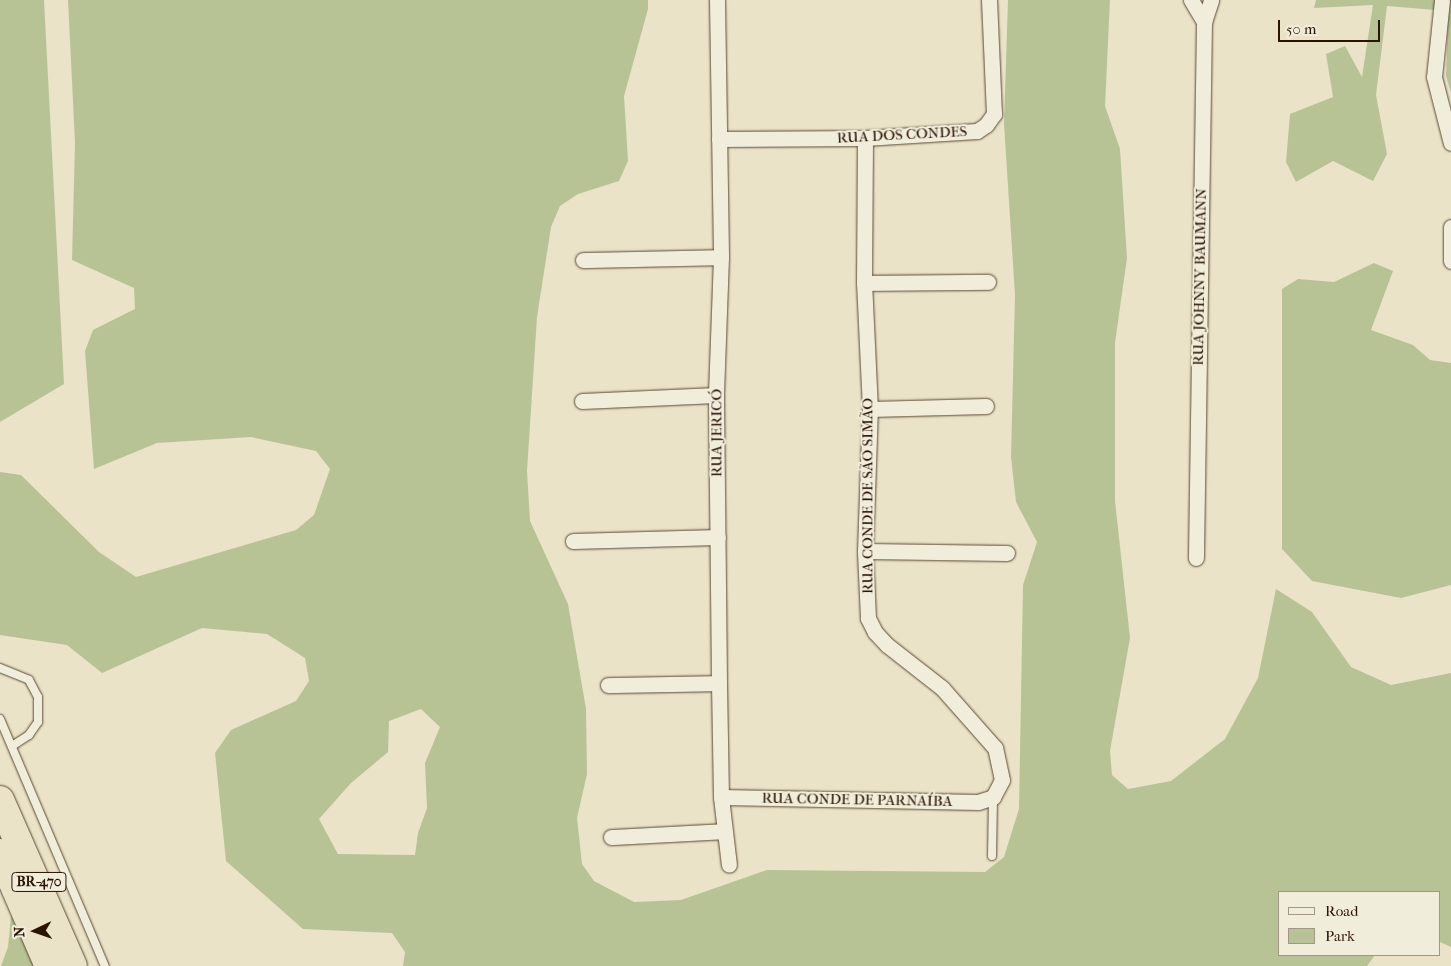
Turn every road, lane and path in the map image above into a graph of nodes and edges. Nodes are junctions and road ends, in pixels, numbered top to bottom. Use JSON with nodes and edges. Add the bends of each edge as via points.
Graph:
{"nodes":[{"id":1,"x":717,"y":0,"type":"edge"},
{"id":2,"x":989,"y":0,"type":"edge"},
{"id":3,"x":1191,"y":0,"type":"edge"},
{"id":4,"x":1211,"y":0,"type":"edge"},
{"id":5,"x":1442,"y":0,"type":"edge"},
{"id":6,"x":1204,"y":22,"type":"junction"},
{"id":7,"x":865,"y":138,"type":"junction"},
{"id":8,"x":719,"y":139,"type":"junction"},
{"id":9,"x":1451,"y":143,"type":"edge"},
{"id":10,"x":1451,"y":227,"type":"edge"},
{"id":11,"x":721,"y":257,"type":"junction"},
{"id":12,"x":582,"y":260,"type":"dead end"},
{"id":13,"x":1451,"y":261,"type":"edge"},
{"id":14,"x":988,"y":282,"type":"dead end"},
{"id":15,"x":864,"y":283,"type":"junction"},
{"id":16,"x":716,"y":395,"type":"junction"},
{"id":17,"x":582,"y":400,"type":"dead end"},
{"id":18,"x":986,"y":406,"type":"dead end"},
{"id":19,"x":870,"y":409,"type":"junction"},
{"id":20,"x":718,"y":537,"type":"junction"},
{"id":21,"x":573,"y":541,"type":"dead end"},
{"id":22,"x":865,"y":551,"type":"junction"},
{"id":23,"x":1007,"y":553,"type":"dead end"},
{"id":24,"x":1196,"y":558,"type":"dead end"},
{"id":25,"x":0,"y":668,"type":"edge"},
{"id":26,"x":719,"y":683,"type":"junction"},
{"id":27,"x":608,"y":685,"type":"dead end"},
{"id":28,"x":0,"y":718,"type":"edge"},
{"id":29,"x":12,"y":746,"type":"junction"},
{"id":30,"x":722,"y":797,"type":"junction"},
{"id":31,"x":993,"y":797,"type":"junction"},
{"id":32,"x":0,"y":800,"type":"edge"},
{"id":33,"x":724,"y":831,"type":"junction"},
{"id":34,"x":612,"y":837,"type":"dead end"},
{"id":35,"x":0,"y":853,"type":"edge"},
{"id":36,"x":992,"y":856,"type":"dead end"},
{"id":37,"x":729,"y":865,"type":"dead end"},
{"id":38,"x":49,"y":966,"type":"edge"},
{"id":39,"x":73,"y":966,"type":"edge"},
{"id":40,"x":105,"y":966,"type":"edge"}],
"edges":[{"from":1,"to":8,"type":"street","name":"RUA JERICÓ"},
{"from":2,"to":7,"type":"street","name":"RUA DOS CONDES","via":[[994,114],[986,125],[966,133]]},
{"from":3,"to":6,"type":"street"},
{"from":4,"to":6,"type":"street"},
{"from":5,"to":9,"type":"street","via":[[1434,77]]},
{"from":6,"to":24,"type":"street","name":"RUA JOHNNY BAUMANN"},
{"from":7,"to":8,"type":"street","name":"RUA DOS CONDES"},
{"from":7,"to":15,"type":"street","name":"RUA CONDE DE SÃO SIMÃO"},
{"from":8,"to":11,"type":"street","name":"RUA JERICÓ"},
{"from":10,"to":13,"type":"street"},
{"from":11,"to":12,"type":"street"},
{"from":11,"to":16,"type":"street","name":"RUA JERICÓ"},
{"from":14,"to":15,"type":"street"},
{"from":15,"to":19,"type":"street","name":"RUA CONDE DE SÃO SIMÃO"},
{"from":16,"to":17,"type":"street"},
{"from":16,"to":20,"type":"street","name":"RUA JERICÓ"},
{"from":18,"to":19,"type":"street"},
{"from":19,"to":22,"type":"street","name":"RUA CONDE DE SÃO SIMÃO"},
{"from":20,"to":21,"type":"street"},
{"from":20,"to":26,"type":"street","name":"RUA JERICÓ"},
{"from":22,"to":23,"type":"street"},
{"from":22,"to":31,"type":"street","name":"RUA CONDE DE SÃO SIMÃO","via":[[868,618],[875,632],[904,660],[942,688],[995,748],[1002,780]]},
{"from":25,"to":29,"type":"lane","via":[[29,680],[38,697],[38,722],[29,735]]},
{"from":26,"to":27,"type":"street"},
{"from":26,"to":30,"type":"street","name":"RUA JERICÓ"},
{"from":28,"to":29,"type":"lane"},
{"from":29,"to":40,"type":"lane"},
{"from":30,"to":31,"type":"street","name":"RUA CONDE DE PARNAÍBA","via":[[978,802]]},
{"from":30,"to":33,"type":"street","name":"RUA JERICÓ"},
{"from":31,"to":36,"type":"lane"},
{"from":32,"to":39,"type":"highway","number":"BR-470"},
{"from":33,"to":34,"type":"street"},
{"from":33,"to":37,"type":"street","name":"RUA JERICÓ"},
{"from":35,"to":38,"type":"highway","number":"BR-470"}]}
